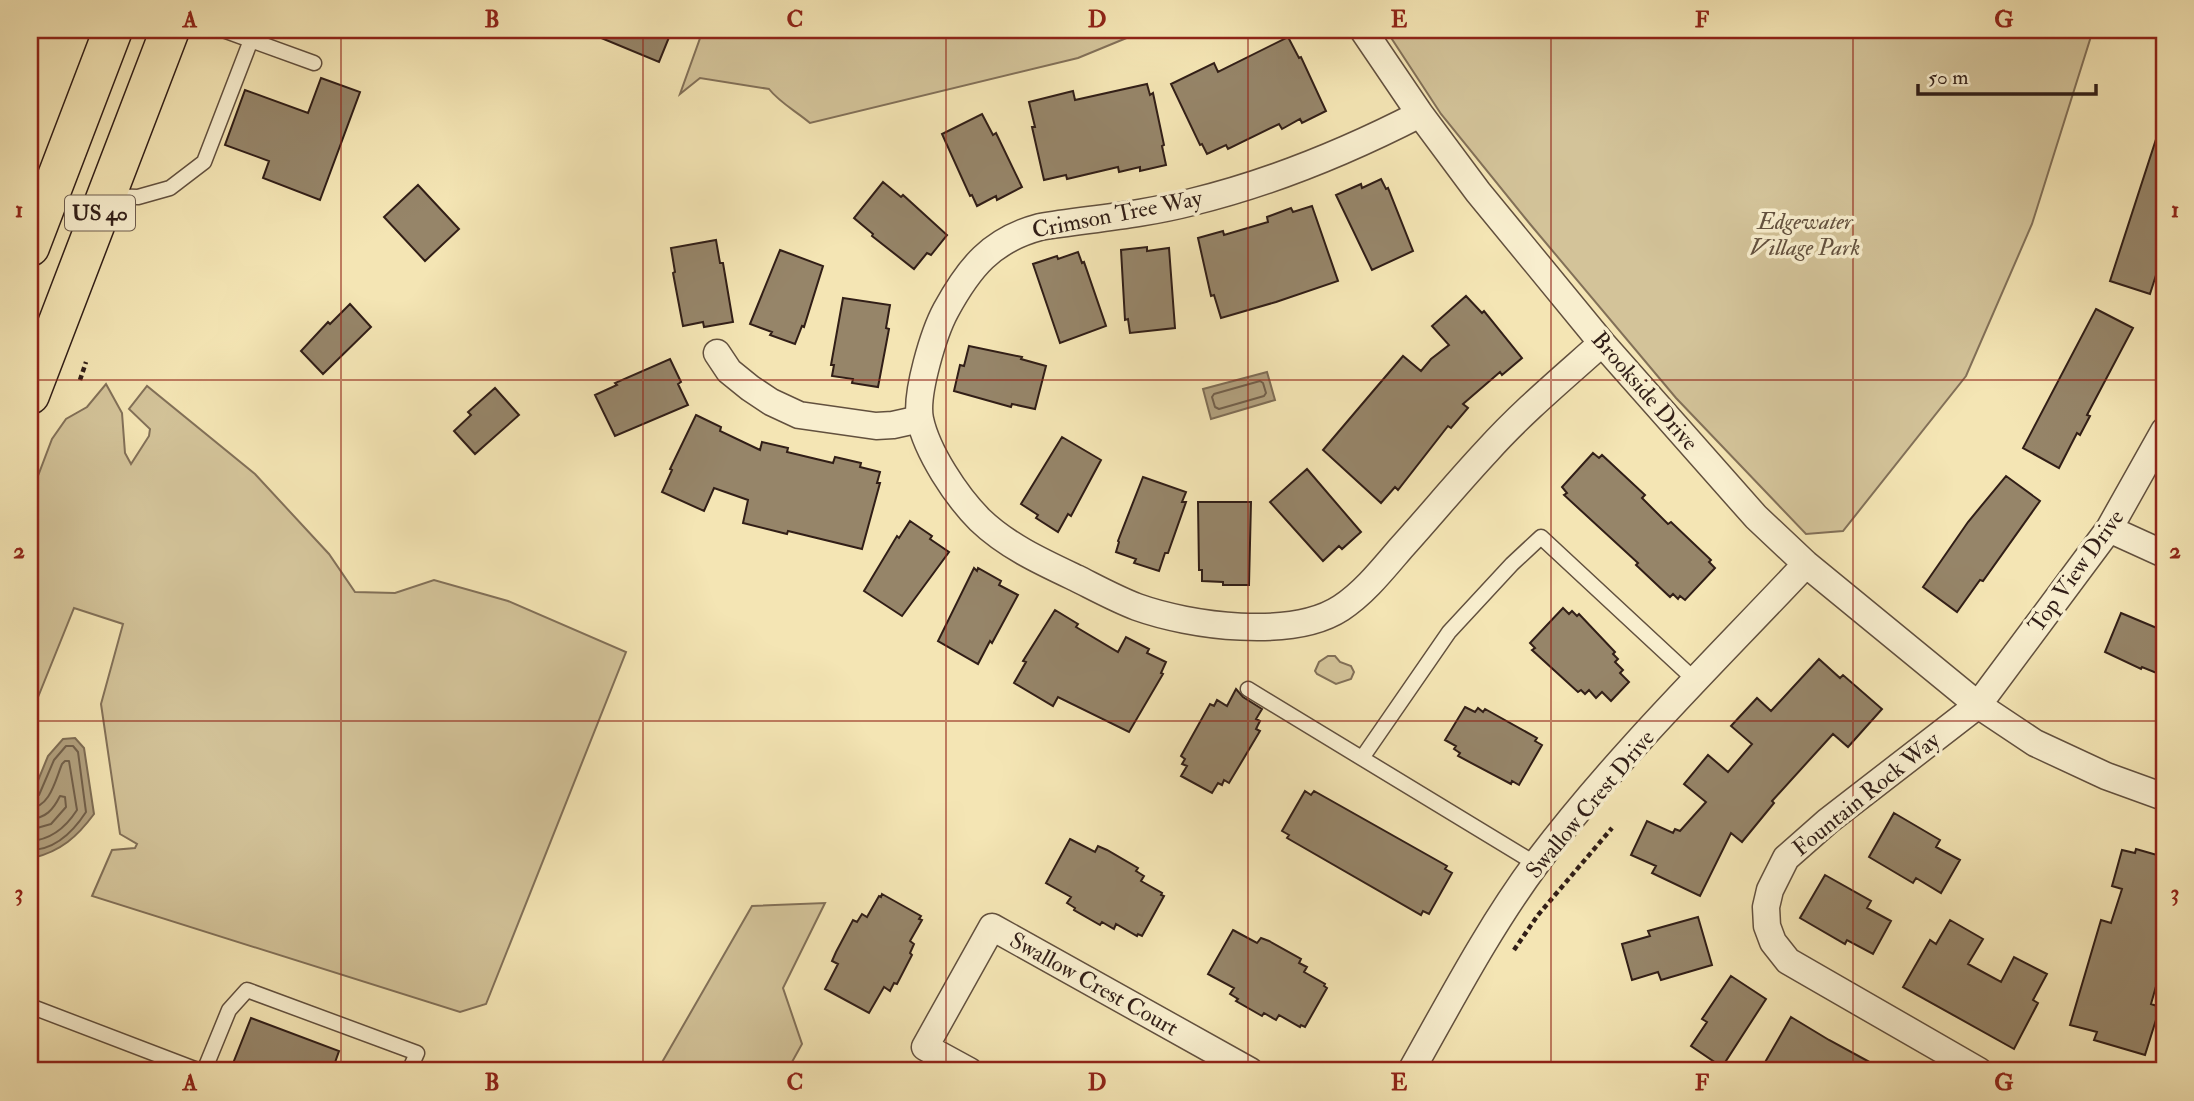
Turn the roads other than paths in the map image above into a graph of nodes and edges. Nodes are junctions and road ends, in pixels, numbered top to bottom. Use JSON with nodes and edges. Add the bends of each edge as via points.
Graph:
{"nodes":[{"id":1,"x":113,"y":30,"type":"edge"},
{"id":2,"x":170,"y":30,"type":"edge"},
{"id":3,"x":223,"y":30,"type":"edge"},
{"id":4,"x":1363,"y":30,"type":"edge"},
{"id":5,"x":251,"y":40,"type":"junction"},
{"id":6,"x":314,"y":63,"type":"dead end"},
{"id":7,"x":1420,"y":114,"type":"junction"},
{"id":8,"x":107,"y":195,"type":"junction"},
{"id":9,"x":30,"y":247,"type":"edge"},
{"id":10,"x":1602,"y":343,"type":"junction"},
{"id":11,"x":718,"y":353,"type":"dead end"},
{"id":12,"x":30,"y":395,"type":"edge"},
{"id":13,"x":920,"y":419,"type":"junction"},
{"id":14,"x":2164,"y":431,"type":"edge"},
{"id":15,"x":2109,"y":529,"type":"junction"},
{"id":16,"x":2164,"y":554,"type":"edge"},
{"id":17,"x":1806,"y":564,"type":"junction"},
{"id":18,"x":1696,"y":681,"type":"junction"},
{"id":19,"x":1248,"y":689,"type":"dead end"},
{"id":20,"x":1978,"y":705,"type":"junction"},
{"id":21,"x":1362,"y":758,"type":"junction"},
{"id":22,"x":2164,"y":797,"type":"edge"},
{"id":23,"x":1536,"y":864,"type":"junction"},
{"id":24,"x":30,"y":1006,"type":"edge"},
{"id":25,"x":202,"y":1071,"type":"edge"},
{"id":26,"x":410,"y":1071,"type":"edge"},
{"id":27,"x":969,"y":1071,"type":"edge"},
{"id":28,"x":1251,"y":1071,"type":"edge"},
{"id":29,"x":1411,"y":1071,"type":"edge"},
{"id":30,"x":1979,"y":1071,"type":"edge"}],
"edges":[{"from":1,"to":9,"type":"highway","number":"US 40","via":[[47,187]]},
{"from":2,"to":8,"type":"highway","number":"US 40"},
{"from":3,"to":5,"type":"lane"},
{"from":4,"to":7,"type":"street","name":"Brookside Drive"},
{"from":5,"to":6,"type":"lane"},
{"from":5,"to":8,"type":"lane","via":[[204,162],[170,188],[138,197]]},
{"from":7,"to":10,"type":"street","name":"Brookside Drive"},
{"from":7,"to":13,"type":"street","name":"Crimson Tree Way","via":[[1365,142],[1192,202],[1017,233],[969,272],[938,326],[918,404]]},
{"from":8,"to":12,"type":"highway","number":"US 40"},
{"from":10,"to":13,"type":"street","name":"Crimson Tree Way","via":[[1487,450],[1376,576],[1340,608],[1301,624],[1240,628],[1138,607],[1014,547],[967,504],[934,456]]},
{"from":10,"to":17,"type":"street","name":"Brookside Drive","via":[[1756,517]]},
{"from":11,"to":13,"type":"street","via":[[729,371],[750,388],[799,415],[876,426]]},
{"from":14,"to":15,"type":"street","name":"Top View Drive"},
{"from":15,"to":16,"type":"street"},
{"from":15,"to":20,"type":"street","name":"Top View Drive"},
{"from":17,"to":18,"type":"street","name":"Swallow Crest Drive"},
{"from":17,"to":20,"type":"street","name":"Brookside Drive"},
{"from":18,"to":21,"type":"lane","via":[[1541,537],[1449,632]]},
{"from":18,"to":23,"type":"street","name":"Swallow Crest Drive"},
{"from":19,"to":21,"type":"lane"},
{"from":20,"to":22,"type":"street","name":"Brookside Drive","via":[[2035,743]]},
{"from":20,"to":30,"type":"street","name":"Fountain Rock Way","via":[[1786,858],[1766,907],[1773,942],[1788,961]]},
{"from":21,"to":23,"type":"lane"},
{"from":23,"to":29,"type":"street","name":"Swallow Crest Drive","via":[[1485,941]]},
{"from":24,"to":25,"type":"lane"},
{"from":25,"to":26,"type":"lane","via":[[229,1010],[247,990],[417,1053]]},
{"from":27,"to":28,"type":"street","name":"Swallow Crest Court","via":[[925,1046],[992,927]]}]}
